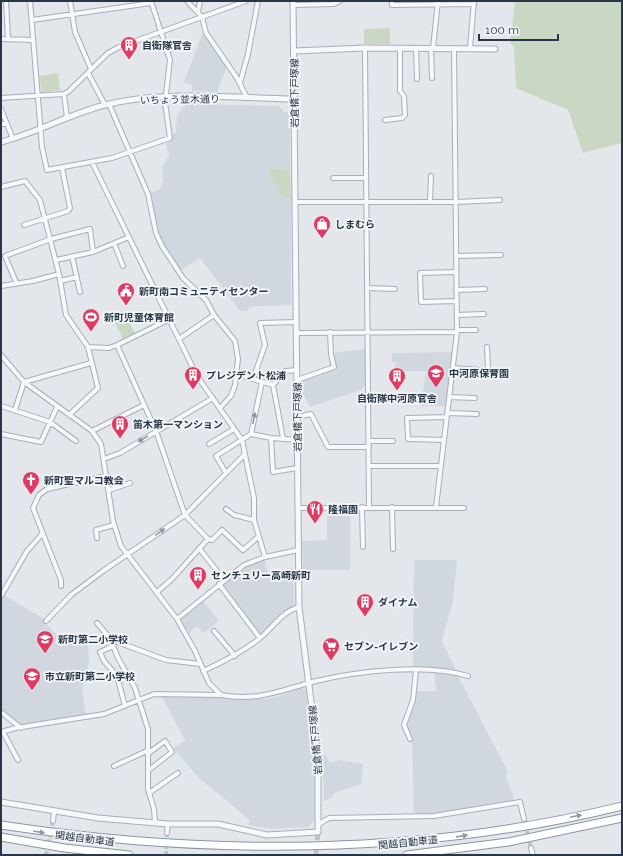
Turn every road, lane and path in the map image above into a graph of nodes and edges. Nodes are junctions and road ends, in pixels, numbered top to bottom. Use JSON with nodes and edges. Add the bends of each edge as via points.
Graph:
{"nodes":[{"id":1,"x":6,"y":1,"type":"edge"},
{"id":2,"x":30,"y":1,"type":"edge"},
{"id":3,"x":70,"y":1,"type":"edge"},
{"id":4,"x":187,"y":1,"type":"edge"},
{"id":5,"x":200,"y":1,"type":"edge"},
{"id":6,"x":246,"y":1,"type":"edge"},
{"id":7,"x":258,"y":1,"type":"edge"},
{"id":8,"x":340,"y":1,"type":"edge"},
{"id":9,"x":392,"y":1,"type":"edge"},
{"id":10,"x":151,"y":2,"type":"edge"},
{"id":11,"x":474,"y":2,"type":"edge"},
{"id":12,"x":293,"y":3,"type":"edge"},
{"id":13,"x":438,"y":3,"type":"edge"},
{"id":14,"x":198,"y":12,"type":"junction"},
{"id":15,"x":73,"y":15,"type":"junction"},
{"id":16,"x":202,"y":17,"type":"junction"},
{"id":17,"x":32,"y":20,"type":"junction"},
{"id":18,"x":162,"y":32,"type":"junction"},
{"id":19,"x":1,"y":39,"type":"edge"},
{"id":20,"x":8,"y":39,"type":"junction"},
{"id":21,"x":33,"y":40,"type":"junction"},
{"id":22,"x":365,"y":48,"type":"junction"},
{"id":23,"x":400,"y":48,"type":"junction"},
{"id":24,"x":416,"y":48,"type":"junction"},
{"id":25,"x":432,"y":48,"type":"junction"},
{"id":26,"x":454,"y":48,"type":"junction"},
{"id":27,"x":470,"y":48,"type":"junction"},
{"id":28,"x":495,"y":48,"type":"dead end"},
{"id":29,"x":294,"y":51,"type":"junction"},
{"id":30,"x":91,"y":69,"type":"junction"},
{"id":31,"x":88,"y":73,"type":"junction"},
{"id":32,"x":432,"y":78,"type":"dead end"},
{"id":33,"x":417,"y":79,"type":"dead end"},
{"id":34,"x":240,"y":84,"type":"junction"},
{"id":35,"x":64,"y":94,"type":"junction"},
{"id":36,"x":38,"y":95,"type":"junction"},
{"id":37,"x":165,"y":97,"type":"junction"},
{"id":38,"x":1,"y":98,"type":"edge"},
{"id":39,"x":247,"y":99,"type":"junction"},
{"id":40,"x":294,"y":99,"type":"junction"},
{"id":41,"x":107,"y":105,"type":"junction"},
{"id":42,"x":1,"y":109,"type":"edge"},
{"id":43,"x":67,"y":118,"type":"junction"},
{"id":44,"x":385,"y":120,"type":"dead end"},
{"id":45,"x":1,"y":124,"type":"edge"},
{"id":46,"x":7,"y":124,"type":"junction"},
{"id":47,"x":40,"y":129,"type":"junction"},
{"id":48,"x":13,"y":139,"type":"junction"},
{"id":49,"x":1,"y":142,"type":"edge"},
{"id":50,"x":130,"y":153,"type":"junction"},
{"id":51,"x":92,"y":162,"type":"junction"},
{"id":52,"x":62,"y":168,"type":"junction"},
{"id":53,"x":431,"y":176,"type":"dead end"},
{"id":54,"x":333,"y":178,"type":"dead end"},
{"id":55,"x":366,"y":178,"type":"junction"},
{"id":56,"x":1,"y":187,"type":"edge"},
{"id":57,"x":500,"y":200,"type":"dead end"},
{"id":58,"x":295,"y":202,"type":"junction"},
{"id":59,"x":366,"y":202,"type":"junction"},
{"id":60,"x":430,"y":202,"type":"junction"},
{"id":61,"x":456,"y":202,"type":"junction"},
{"id":62,"x":45,"y":217,"type":"junction"},
{"id":63,"x":24,"y":225,"type":"dead end"},
{"id":64,"x":129,"y":237,"type":"junction"},
{"id":65,"x":51,"y":239,"type":"junction"},
{"id":66,"x":114,"y":243,"type":"junction"},
{"id":67,"x":93,"y":252,"type":"junction"},
{"id":68,"x":500,"y":255,"type":"dead end"},
{"id":69,"x":72,"y":256,"type":"junction"},
{"id":70,"x":456,"y":256,"type":"junction"},
{"id":71,"x":56,"y":260,"type":"junction"},
{"id":72,"x":123,"y":266,"type":"dead end"},
{"id":73,"x":456,"y":272,"type":"junction"},
{"id":74,"x":59,"y":274,"type":"junction"},
{"id":75,"x":77,"y":277,"type":"junction"},
{"id":76,"x":60,"y":281,"type":"junction"},
{"id":77,"x":16,"y":282,"type":"junction"},
{"id":78,"x":1,"y":286,"type":"edge"},
{"id":79,"x":367,"y":288,"type":"junction"},
{"id":80,"x":395,"y":289,"type":"dead end"},
{"id":81,"x":485,"y":289,"type":"dead end"},
{"id":82,"x":456,"y":290,"type":"junction"},
{"id":83,"x":80,"y":292,"type":"dead end"},
{"id":84,"x":457,"y":301,"type":"junction"},
{"id":85,"x":484,"y":314,"type":"dead end"},
{"id":86,"x":214,"y":315,"type":"junction"},
{"id":87,"x":457,"y":315,"type":"junction"},
{"id":88,"x":170,"y":319,"type":"junction"},
{"id":89,"x":296,"y":322,"type":"junction"},
{"id":90,"x":476,"y":330,"type":"dead end"},
{"id":91,"x":368,"y":331,"type":"junction"},
{"id":92,"x":457,"y":331,"type":"junction"},
{"id":93,"x":330,"y":332,"type":"junction"},
{"id":94,"x":296,"y":333,"type":"junction"},
{"id":95,"x":179,"y":339,"type":"junction"},
{"id":96,"x":117,"y":345,"type":"junction"},
{"id":97,"x":487,"y":347,"type":"dead end"},
{"id":98,"x":88,"y":348,"type":"junction"},
{"id":99,"x":1,"y":355,"type":"edge"},
{"id":100,"x":91,"y":363,"type":"junction"},
{"id":101,"x":453,"y":368,"type":"junction"},
{"id":102,"x":297,"y":370,"type":"junction"},
{"id":103,"x":488,"y":370,"type":"junction"},
{"id":104,"x":494,"y":371,"type":"dead end"},
{"id":105,"x":237,"y":374,"type":"junction"},
{"id":106,"x":253,"y":379,"type":"junction"},
{"id":107,"x":297,"y":380,"type":"junction"},
{"id":108,"x":24,"y":382,"type":"junction"},
{"id":109,"x":262,"y":382,"type":"junction"},
{"id":110,"x":273,"y":386,"type":"junction"},
{"id":111,"x":450,"y":397,"type":"junction"},
{"id":112,"x":212,"y":398,"type":"junction"},
{"id":113,"x":475,"y":398,"type":"dead end"},
{"id":114,"x":144,"y":405,"type":"junction"},
{"id":115,"x":1,"y":406,"type":"edge"},
{"id":116,"x":57,"y":407,"type":"junction"},
{"id":117,"x":220,"y":408,"type":"junction"},
{"id":118,"x":15,"y":410,"type":"junction"},
{"id":119,"x":477,"y":414,"type":"dead end"},
{"id":120,"x":69,"y":415,"type":"junction"},
{"id":121,"x":448,"y":415,"type":"junction"},
{"id":122,"x":297,"y":417,"type":"junction"},
{"id":123,"x":50,"y":422,"type":"junction"},
{"id":124,"x":234,"y":429,"type":"junction"},
{"id":125,"x":92,"y":431,"type":"junction"},
{"id":126,"x":156,"y":431,"type":"junction"},
{"id":127,"x":1,"y":434,"type":"edge"},
{"id":128,"x":251,"y":434,"type":"junction"},
{"id":129,"x":271,"y":438,"type":"junction"},
{"id":130,"x":283,"y":438,"type":"junction"},
{"id":131,"x":76,"y":440,"type":"dead end"},
{"id":132,"x":242,"y":440,"type":"junction"},
{"id":133,"x":297,"y":440,"type":"junction"},
{"id":134,"x":444,"y":440,"type":"junction"},
{"id":135,"x":369,"y":441,"type":"junction"},
{"id":136,"x":393,"y":441,"type":"dead end"},
{"id":137,"x":209,"y":444,"type":"dead end"},
{"id":138,"x":369,"y":447,"type":"junction"},
{"id":139,"x":244,"y":455,"type":"junction"},
{"id":140,"x":104,"y":459,"type":"junction"},
{"id":141,"x":370,"y":466,"type":"junction"},
{"id":142,"x":441,"y":466,"type":"junction"},
{"id":143,"x":297,"y":468,"type":"junction"},
{"id":144,"x":226,"y":473,"type":"junction"},
{"id":145,"x":106,"y":476,"type":"junction"},
{"id":146,"x":130,"y":483,"type":"dead end"},
{"id":147,"x":109,"y":490,"type":"junction"},
{"id":148,"x":362,"y":507,"type":"junction"},
{"id":149,"x":369,"y":507,"type":"junction"},
{"id":150,"x":392,"y":507,"type":"junction"},
{"id":151,"x":436,"y":507,"type":"junction"},
{"id":152,"x":298,"y":508,"type":"junction"},
{"id":153,"x":464,"y":508,"type":"dead end"},
{"id":154,"x":226,"y":509,"type":"dead end"},
{"id":155,"x":185,"y":515,"type":"junction"},
{"id":156,"x":254,"y":520,"type":"junction"},
{"id":157,"x":114,"y":524,"type":"junction"},
{"id":158,"x":43,"y":533,"type":"junction"},
{"id":159,"x":258,"y":536,"type":"junction"},
{"id":160,"x":97,"y":538,"type":"dead end"},
{"id":161,"x":208,"y":539,"type":"junction"},
{"id":162,"x":363,"y":547,"type":"dead end"},
{"id":163,"x":199,"y":548,"type":"junction"},
{"id":164,"x":393,"y":549,"type":"dead end"},
{"id":165,"x":298,"y":550,"type":"junction"},
{"id":166,"x":128,"y":555,"type":"junction"},
{"id":167,"x":265,"y":557,"type":"junction"},
{"id":168,"x":224,"y":580,"type":"junction"},
{"id":169,"x":219,"y":584,"type":"junction"},
{"id":170,"x":61,"y":586,"type":"dead end"},
{"id":171,"x":157,"y":592,"type":"junction"},
{"id":172,"x":1,"y":596,"type":"edge"},
{"id":173,"x":299,"y":607,"type":"junction"},
{"id":174,"x":177,"y":619,"type":"junction"},
{"id":175,"x":46,"y":620,"type":"dead end"},
{"id":176,"x":97,"y":623,"type":"dead end"},
{"id":177,"x":214,"y":631,"type":"dead end"},
{"id":178,"x":110,"y":638,"type":"junction"},
{"id":179,"x":260,"y":638,"type":"junction"},
{"id":180,"x":113,"y":646,"type":"junction"},
{"id":181,"x":235,"y":656,"type":"junction"},
{"id":182,"x":200,"y":664,"type":"junction"},
{"id":183,"x":416,"y":670,"type":"junction"},
{"id":184,"x":203,"y":671,"type":"junction"},
{"id":185,"x":468,"y":676,"type":"dead end"},
{"id":186,"x":309,"y":684,"type":"junction"},
{"id":187,"x":221,"y":695,"type":"junction"},
{"id":188,"x":140,"y":699,"type":"junction"},
{"id":189,"x":125,"y":706,"type":"junction"},
{"id":190,"x":1,"y":712,"type":"edge"},
{"id":191,"x":21,"y":728,"type":"junction"},
{"id":192,"x":2,"y":732,"type":"edge"},
{"id":193,"x":410,"y":739,"type":"dead end"},
{"id":194,"x":149,"y":752,"type":"junction"},
{"id":195,"x":18,"y":760,"type":"dead end"},
{"id":196,"x":114,"y":766,"type":"dead end"},
{"id":197,"x":149,"y":770,"type":"junction"},
{"id":198,"x":178,"y":773,"type":"dead end"},
{"id":199,"x":149,"y":793,"type":"junction"},
{"id":200,"x":1,"y":802,"type":"edge"},
{"id":201,"x":622,"y":806,"type":"edge"},
{"id":202,"x":54,"y":812,"type":"junction"},
{"id":203,"x":622,"y":818,"type":"edge"},
{"id":204,"x":524,"y":819,"type":"tunnel mouth"},
{"id":205,"x":53,"y":821,"type":"tunnel mouth"},
{"id":206,"x":155,"y":823,"type":"junction"},
{"id":207,"x":168,"y":824,"type":"junction"},
{"id":208,"x":319,"y":824,"type":"junction"},
{"id":209,"x":1,"y":825,"type":"edge"},
{"id":210,"x":167,"y":833,"type":"tunnel mouth"},
{"id":211,"x":1,"y":837,"type":"edge"},
{"id":212,"x":531,"y":848,"type":"tunnel mouth"},
{"id":213,"x":129,"y":855,"type":"edge"},
{"id":214,"x":407,"y":855,"type":"edge"},
{"id":215,"x":533,"y":855,"type":"edge"}],
"edges":[{"from":1,"to":20,"type":"street"},
{"from":2,"to":17,"type":"street"},
{"from":3,"to":15,"type":"street"},
{"from":4,"to":14,"type":"street"},
{"from":5,"to":14,"type":"street"},
{"from":6,"to":16,"type":"street"},
{"from":7,"to":34,"type":"street"},
{"from":8,"to":12,"type":"street","via":[[334,4]]},
{"from":9,"to":13,"type":"street","via":[[392,4]]},
{"from":10,"to":15,"type":"street"},
{"from":10,"to":18,"type":"street"},
{"from":11,"to":13,"type":"street"},
{"from":11,"to":27,"type":"street"},
{"from":12,"to":29,"type":"street","name":"岩倉橋下戸塚線"},
{"from":13,"to":25,"type":"street"},
{"from":14,"to":16,"type":"street"},
{"from":15,"to":17,"type":"street"},
{"from":15,"to":30,"type":"street","via":[[75,32]]},
{"from":16,"to":18,"type":"street"},
{"from":16,"to":34,"type":"street","via":[[206,33]]},
{"from":17,"to":21,"type":"street"},
{"from":18,"to":30,"type":"street","via":[[119,47],[108,53]]},
{"from":18,"to":37,"type":"street","via":[[170,60]]},
{"from":19,"to":20,"type":"street"},
{"from":20,"to":21,"type":"street"},
{"from":21,"to":36,"type":"street"},
{"from":22,"to":23,"type":"street"},
{"from":22,"to":29,"type":"street"},
{"from":22,"to":55,"type":"street"},
{"from":23,"to":24,"type":"street"},
{"from":23,"to":44,"type":"street","via":[[400,91],[404,96],[405,115],[402,118]]},
{"from":24,"to":25,"type":"street"},
{"from":24,"to":33,"type":"street"},
{"from":25,"to":26,"type":"street"},
{"from":25,"to":32,"type":"street"},
{"from":26,"to":27,"type":"street"},
{"from":26,"to":61,"type":"street"},
{"from":27,"to":28,"type":"street"},
{"from":29,"to":40,"type":"street","name":"岩倉橋下戸塚線"},
{"from":30,"to":31,"type":"street"},
{"from":31,"to":35,"type":"street"},
{"from":31,"to":41,"type":"street"},
{"from":34,"to":39,"type":"street"},
{"from":35,"to":36,"type":"street"},
{"from":35,"to":43,"type":"street"},
{"from":36,"to":38,"type":"street"},
{"from":36,"to":47,"type":"street"},
{"from":37,"to":39,"type":"street","name":"いちょう並木通り"},
{"from":37,"to":41,"type":"street","name":"いちょう並木通り"},
{"from":37,"to":50,"type":"street","via":[[170,138]]},
{"from":39,"to":40,"type":"street","name":"いちょう並木通り"},
{"from":40,"to":58,"type":"street","name":"岩倉橋下戸塚線"},
{"from":41,"to":43,"type":"street","name":"いちょう並木通り"},
{"from":41,"to":50,"type":"street"},
{"from":42,"to":46,"type":"street"},
{"from":43,"to":47,"type":"street","name":"いちょう並木通り"},
{"from":45,"to":46,"type":"street"},
{"from":46,"to":48,"type":"street"},
{"from":47,"to":48,"type":"street","name":"いちょう並木通り"},
{"from":47,"to":52,"type":"street","via":[[47,170]]},
{"from":48,"to":49,"type":"street","name":"いちょう並木通り"},
{"from":50,"to":51,"type":"street"},
{"from":50,"to":86,"type":"street","via":[[148,194],[156,233],[162,246],[183,278],[206,300]]},
{"from":51,"to":52,"type":"street"},
{"from":51,"to":64,"type":"street"},
{"from":52,"to":62,"type":"street","via":[[70,208],[68,211]]},
{"from":53,"to":60,"type":"street"},
{"from":54,"to":55,"type":"street"},
{"from":55,"to":59,"type":"street"},
{"from":56,"to":62,"type":"street","via":[[25,181],[40,200]]},
{"from":57,"to":61,"type":"street"},
{"from":58,"to":59,"type":"street"},
{"from":58,"to":89,"type":"street","name":"岩倉橋下戸塚線"},
{"from":59,"to":60,"type":"street"},
{"from":59,"to":79,"type":"street"},
{"from":60,"to":61,"type":"street"},
{"from":61,"to":70,"type":"street"},
{"from":62,"to":63,"type":"street"},
{"from":62,"to":65,"type":"street"},
{"from":64,"to":66,"type":"street"},
{"from":64,"to":88,"type":"street"},
{"from":65,"to":67,"type":"street","via":[[90,229]]},
{"from":65,"to":71,"type":"street"},
{"from":65,"to":77,"type":"street","via":[[5,256]]},
{"from":66,"to":67,"type":"street"},
{"from":66,"to":72,"type":"street"},
{"from":67,"to":69,"type":"street"},
{"from":68,"to":70,"type":"street"},
{"from":69,"to":71,"type":"street"},
{"from":69,"to":75,"type":"street"},
{"from":70,"to":73,"type":"street"},
{"from":71,"to":74,"type":"street"},
{"from":73,"to":82,"type":"street"},
{"from":73,"to":84,"type":"street","via":[[420,273],[421,302]]},
{"from":74,"to":76,"type":"street"},
{"from":74,"to":77,"type":"street","via":[[33,281]]},
{"from":75,"to":76,"type":"street"},
{"from":75,"to":83,"type":"street"},
{"from":76,"to":98,"type":"street","via":[[66,315]]},
{"from":77,"to":78,"type":"street"},
{"from":79,"to":80,"type":"street"},
{"from":79,"to":91,"type":"street"},
{"from":81,"to":82,"type":"street"},
{"from":82,"to":84,"type":"street"},
{"from":84,"to":87,"type":"street"},
{"from":85,"to":87,"type":"street"},
{"from":86,"to":95,"type":"street"},
{"from":86,"to":105,"type":"street","via":[[235,341]]},
{"from":87,"to":92,"type":"street"},
{"from":88,"to":95,"type":"street"},
{"from":88,"to":96,"type":"street"},
{"from":89,"to":94,"type":"street","name":"岩倉橋下戸塚線"},
{"from":89,"to":106,"type":"street","via":[[260,323],[265,345]]},
{"from":90,"to":92,"type":"street"},
{"from":91,"to":92,"type":"street"},
{"from":91,"to":93,"type":"street"},
{"from":91,"to":135,"type":"street"},
{"from":92,"to":101,"type":"street"},
{"from":93,"to":94,"type":"street"},
{"from":93,"to":107,"type":"street","via":[[330,354],[334,367]]},
{"from":94,"to":102,"type":"street","name":"岩倉橋下戸塚線"},
{"from":95,"to":112,"type":"street","via":[[197,376]]},
{"from":96,"to":98,"type":"street","via":[[109,348]]},
{"from":96,"to":114,"type":"street"},
{"from":97,"to":103,"type":"street"},
{"from":98,"to":100,"type":"street"},
{"from":99,"to":108,"type":"street"},
{"from":100,"to":108,"type":"street"},
{"from":100,"to":120,"type":"street","via":[[98,388]]},
{"from":101,"to":103,"type":"street"},
{"from":101,"to":111,"type":"street"},
{"from":102,"to":107,"type":"street","name":"岩倉橋下戸塚線"},
{"from":102,"to":110,"type":"street","via":[[284,371]]},
{"from":103,"to":104,"type":"street"},
{"from":105,"to":106,"type":"street"},
{"from":105,"to":117,"type":"street","via":[[231,396]]},
{"from":106,"to":109,"type":"street"},
{"from":107,"to":122,"type":"street","name":"岩倉橋下戸塚線"},
{"from":108,"to":116,"type":"street"},
{"from":108,"to":118,"type":"street"},
{"from":109,"to":110,"type":"street"},
{"from":128,"to":109,"type":"street","one_way":true},
{"from":110,"to":130,"type":"street"},
{"from":111,"to":113,"type":"street"},
{"from":111,"to":121,"type":"street"},
{"from":112,"to":117,"type":"street"},
{"from":112,"to":126,"type":"street"},
{"from":114,"to":125,"type":"street"},
{"from":114,"to":126,"type":"street"},
{"from":115,"to":118,"type":"street"},
{"from":116,"to":120,"type":"street"},
{"from":116,"to":123,"type":"street"},
{"from":117,"to":124,"type":"street"},
{"from":118,"to":123,"type":"street"},
{"from":119,"to":121,"type":"street"},
{"from":120,"to":125,"type":"street"},
{"from":121,"to":134,"type":"street"},
{"from":121,"to":134,"type":"street","via":[[407,418],[408,439]]},
{"from":122,"to":133,"type":"street","name":"岩倉橋下戸塚線"},
{"from":122,"to":138,"type":"street","via":[[311,414],[328,447]]},
{"from":123,"to":127,"type":"street","via":[[39,443]]},
{"from":123,"to":131,"type":"street"},
{"from":124,"to":132,"type":"street"},
{"from":124,"to":137,"type":"street"},
{"from":125,"to":140,"type":"street","via":[[101,444]]},
{"from":126,"to":140,"type":"street","one_way":true,"via":[[120,453]]},
{"from":126,"to":155,"type":"street"},
{"from":128,"to":129,"type":"street"},
{"from":128,"to":132,"type":"street"},
{"from":129,"to":130,"type":"street"},
{"from":129,"to":143,"type":"street","via":[[273,472]]},
{"from":130,"to":133,"type":"street"},
{"from":132,"to":139,"type":"street"},
{"from":132,"to":144,"type":"street","via":[[216,456]]},
{"from":133,"to":143,"type":"street","name":"岩倉橋下戸塚線"},
{"from":134,"to":142,"type":"street"},
{"from":135,"to":136,"type":"street"},
{"from":135,"to":138,"type":"street"},
{"from":138,"to":141,"type":"street"},
{"from":139,"to":144,"type":"street"},
{"from":139,"to":156,"type":"street","via":[[254,498]]},
{"from":140,"to":145,"type":"street"},
{"from":141,"to":142,"type":"street"},
{"from":141,"to":149,"type":"street"},
{"from":142,"to":151,"type":"street"},
{"from":143,"to":152,"type":"street","name":"岩倉橋下戸塚線"},
{"from":144,"to":155,"type":"street"},
{"from":145,"to":147,"type":"street"},
{"from":145,"to":158,"type":"street","via":[[48,489],[39,496],[33,508]]},
{"from":146,"to":147,"type":"street"},
{"from":147,"to":157,"type":"street"},
{"from":148,"to":149,"type":"street"},
{"from":148,"to":152,"type":"street"},
{"from":148,"to":162,"type":"street"},
{"from":149,"to":150,"type":"street"},
{"from":150,"to":151,"type":"street"},
{"from":150,"to":164,"type":"street"},
{"from":151,"to":153,"type":"street"},
{"from":152,"to":165,"type":"street","name":"岩倉橋下戸塚線"},
{"from":154,"to":156,"type":"street","via":[[234,515]]},
{"from":155,"to":161,"type":"street"},
{"from":166,"to":155,"type":"street","one_way":true},
{"from":156,"to":159,"type":"street"},
{"from":157,"to":160,"type":"street","via":[[96,530]]},
{"from":157,"to":166,"type":"street","via":[[119,541]]},
{"from":158,"to":170,"type":"street"},
{"from":158,"to":172,"type":"street","via":[[27,551]]},
{"from":159,"to":161,"type":"street","via":[[243,550],[222,530],[212,540]]},
{"from":159,"to":167,"type":"street"},
{"from":161,"to":163,"type":"street"},
{"from":163,"to":168,"type":"street"},
{"from":163,"to":171,"type":"street"},
{"from":165,"to":167,"type":"street"},
{"from":165,"to":173,"type":"street","name":"岩倉橋下戸塚線"},
{"from":166,"to":171,"type":"street"},
{"from":166,"to":175,"type":"street","via":[[71,595]]},
{"from":167,"to":168,"type":"street","via":[[244,565]]},
{"from":168,"to":169,"type":"street"},
{"from":169,"to":174,"type":"street"},
{"from":169,"to":179,"type":"street"},
{"from":171,"to":174,"type":"street"},
{"from":173,"to":179,"type":"street","via":[[283,614]]},
{"from":173,"to":186,"type":"street","name":"岩倉橋下戸塚線"},
{"from":174,"to":182,"type":"street"},
{"from":176,"to":178,"type":"street"},
{"from":177,"to":181,"type":"street"},
{"from":178,"to":180,"type":"street"},
{"from":178,"to":182,"type":"street","via":[[166,660]]},
{"from":179,"to":181,"type":"street"},
{"from":180,"to":188,"type":"street"},
{"from":180,"to":189,"type":"street","via":[[100,652],[117,676]]},
{"from":181,"to":184,"type":"street"},
{"from":182,"to":184,"type":"street"},
{"from":183,"to":185,"type":"street","via":[[453,671]]},
{"from":183,"to":186,"type":"street","via":[[371,672]]},
{"from":183,"to":193,"type":"street","via":[[413,700],[404,725]]},
{"from":184,"to":187,"type":"street","via":[[208,683]]},
{"from":186,"to":187,"type":"street","via":[[274,695]]},
{"from":186,"to":208,"type":"street","name":"岩倉橋下戸塚線","via":[[318,756]]},
{"from":187,"to":188,"type":"street","via":[[154,694]]},
{"from":188,"to":189,"type":"street"},
{"from":188,"to":194,"type":"street","via":[[148,729]]},
{"from":189,"to":191,"type":"street","via":[[95,716]]},
{"from":190,"to":191,"type":"street"},
{"from":191,"to":192,"type":"street"},
{"from":192,"to":195,"type":"street"},
{"from":194,"to":196,"type":"street"},
{"from":194,"to":197,"type":"street"},
{"from":194,"to":197,"type":"street","via":[[165,741],[172,752]]},
{"from":197,"to":199,"type":"street"},
{"from":198,"to":199,"type":"street"},
{"from":199,"to":206,"type":"street"},
{"from":200,"to":202,"type":"street"},
{"from":209,"to":201,"type":"highway","name":"関越自動車道","one_way":true,"via":[[107,841],[193,848],[267,850],[402,844],[538,824]]},
{"from":202,"to":205,"type":"street"},
{"from":202,"to":206,"type":"street"},
{"from":203,"to":214,"type":"highway","name":"関越自動車道","via":[[541,836]]},
{"from":204,"to":208,"type":"street","via":[[520,802],[434,816],[330,818]]},
{"from":206,"to":207,"type":"street"},
{"from":207,"to":208,"type":"street","name":"岩倉橋下戸塚線","via":[[218,824],[267,835],[318,832]]},
{"from":207,"to":210,"type":"street"},
{"from":211,"to":213,"type":"highway","name":"関越自動車道","via":[[64,848]]},
{"from":212,"to":215,"type":"street"}]}
